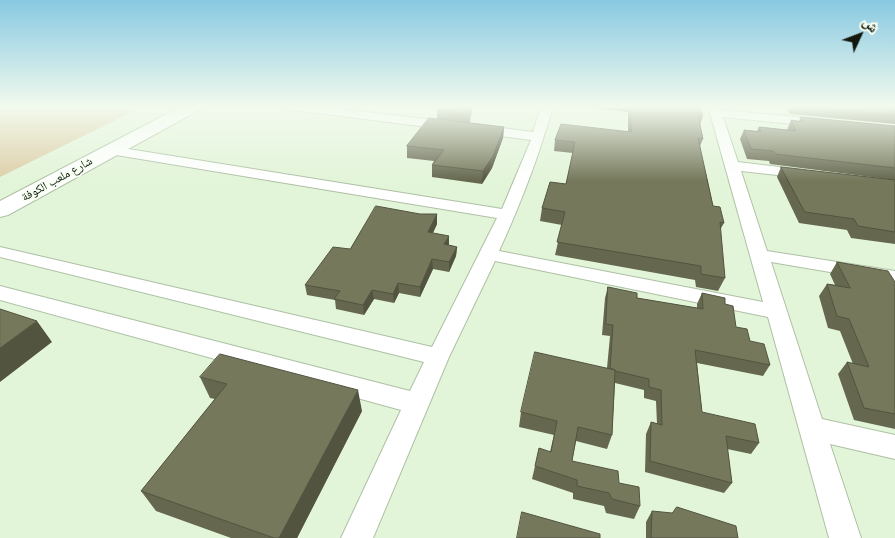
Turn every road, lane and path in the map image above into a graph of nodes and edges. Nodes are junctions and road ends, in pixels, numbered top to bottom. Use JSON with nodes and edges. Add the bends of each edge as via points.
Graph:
{"nodes":[{"id":1,"x":122,"y":131,"type":"edge"},
{"id":2,"x":146,"y":131,"type":"edge"},
{"id":3,"x":498,"y":131,"type":"edge"},
{"id":4,"x":541,"y":131,"type":"edge"},
{"id":5,"x":722,"y":131,"type":"edge"},
{"id":6,"x":539,"y":137,"type":"junction"},
{"id":7,"x":110,"y":150,"type":"junction"},
{"id":8,"x":58,"y":164,"type":"junction"},
{"id":9,"x":733,"y":166,"type":"junction"},
{"id":10,"x":79,"y":167,"type":"junction"},
{"id":11,"x":819,"y":176,"type":"edge"},
{"id":12,"x":6,"y":191,"type":"edge"},
{"id":13,"x":34,"y":192,"type":"junction"},
{"id":14,"x":0,"y":210,"type":"edge"},
{"id":15,"x":506,"y":215,"type":"junction"},
{"id":16,"x":0,"y":252,"type":"edge"},
{"id":17,"x":489,"y":254,"type":"junction"},
{"id":18,"x":760,"y":255,"type":"junction"},
{"id":19,"x":895,"y":277,"type":"edge"},
{"id":20,"x":0,"y":293,"type":"edge"},
{"id":21,"x":777,"y":312,"type":"junction"},
{"id":22,"x":438,"y":357,"type":"junction"},
{"id":23,"x":418,"y":404,"type":"junction"},
{"id":24,"x":812,"y":428,"type":"junction"},
{"id":25,"x":895,"y":447,"type":"edge"},
{"id":26,"x":357,"y":538,"type":"edge"},
{"id":27,"x":846,"y":538,"type":"edge"}],
"edges":[{"from":1,"to":8,"type":"main road","name":"شارع ملعب الكوفة"},
{"from":2,"to":7,"type":"main road","name":"شارع ملعب الكوفة"},
{"from":3,"to":6,"type":"street"},
{"from":4,"to":6,"type":"street"},
{"from":5,"to":9,"type":"street"},
{"from":6,"to":15,"type":"street"},
{"from":7,"to":10,"type":"main road","name":"شارع ملعب الكوفة"},
{"from":7,"to":15,"type":"street"},
{"from":8,"to":10,"type":"main road","via":[[63,168]]},
{"from":8,"to":12,"type":"main road","name":"شارع ملعب الكوفة"},
{"from":9,"to":11,"type":"street"},
{"from":9,"to":18,"type":"street"},
{"from":10,"to":13,"type":"main road","name":"شارع ملعب الكوفة"},
{"from":12,"to":13,"type":"main road","via":[[29,186]]},
{"from":13,"to":14,"type":"main road","name":"شارع ملعب الكوفة"},
{"from":15,"to":17,"type":"street"},
{"from":16,"to":22,"type":"street"},
{"from":17,"to":21,"type":"street"},
{"from":17,"to":22,"type":"street"},
{"from":18,"to":19,"type":"street"},
{"from":18,"to":21,"type":"street"},
{"from":20,"to":23,"type":"street"},
{"from":21,"to":24,"type":"street"},
{"from":22,"to":23,"type":"street"},
{"from":23,"to":26,"type":"street"},
{"from":24,"to":25,"type":"street"},
{"from":24,"to":27,"type":"street"}]}
